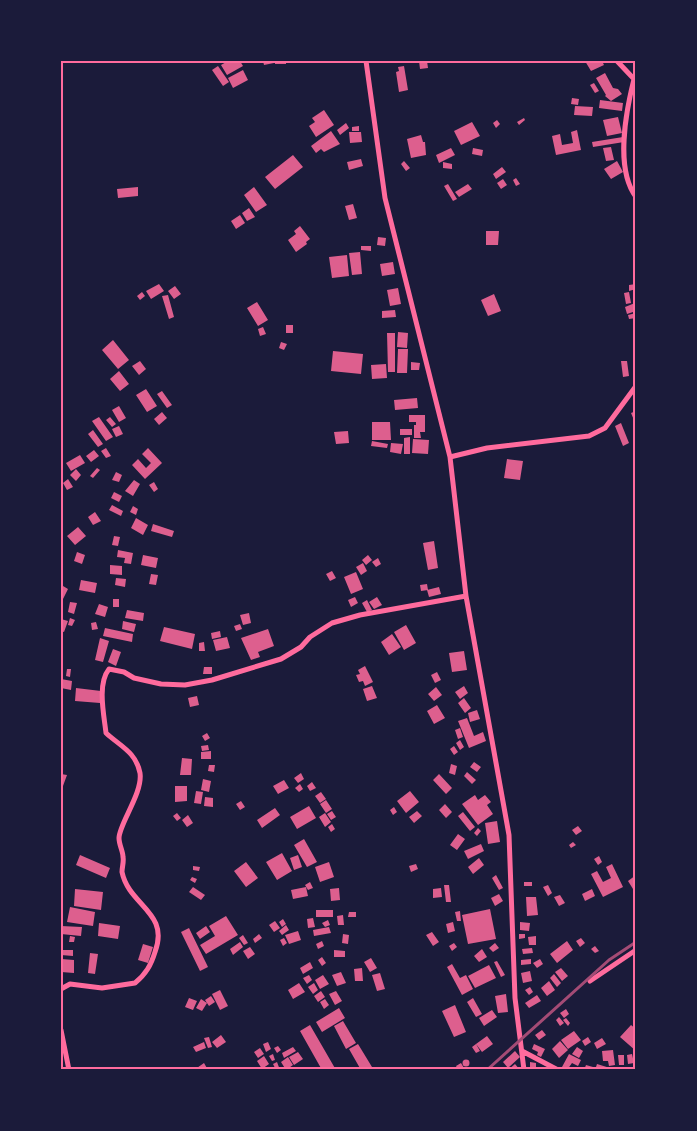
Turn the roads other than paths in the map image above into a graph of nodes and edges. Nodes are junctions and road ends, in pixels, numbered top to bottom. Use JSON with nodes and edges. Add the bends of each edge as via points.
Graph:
{"nodes":[{"id":1,"x":366,"y":61,"type":"edge"},
{"id":2,"x":617,"y":61,"type":"edge"},
{"id":3,"x":635,"y":79,"type":"edge"},
{"id":4,"x":636,"y":197,"type":"edge"},
{"id":5,"x":636,"y":386,"type":"edge"},
{"id":6,"x":450,"y":457,"type":"junction"},
{"id":7,"x":466,"y":596,"type":"junction"},
{"id":8,"x":636,"y":950,"type":"edge"},
{"id":9,"x":590,"y":981,"type":"dead end"},
{"id":10,"x":61,"y":989,"type":"edge"},
{"id":11,"x":61,"y":1030,"type":"edge"},
{"id":12,"x":522,"y":1051,"type":"junction"},
{"id":13,"x":69,"y":1070,"type":"edge"},
{"id":14,"x":524,"y":1070,"type":"edge"},
{"id":15,"x":558,"y":1070,"type":"edge"}],
"edges":[{"from":1,"to":6,"type":"street","via":[[385,198]]},
{"from":2,"to":3,"type":"street"},
{"from":3,"to":4,"type":"street","via":[[629,101],[624,163],[627,182]]},
{"from":5,"to":6,"type":"street","via":[[604,428],[589,436],[487,448]]},
{"from":6,"to":7,"type":"street"},
{"from":7,"to":10,"type":"street","via":[[360,615],[332,624],[281,659],[212,680],[185,685],[161,684],[110,669],[105,674],[103,686],[106,733],[126,748],[140,774],[129,815],[119,837],[124,859],[122,871],[128,890],[158,924],[159,941],[150,966],[135,983],[102,988],[70,984]]},
{"from":7,"to":12,"type":"street","via":[[509,835],[515,998]]},
{"from":8,"to":9,"type":"street"},
{"from":11,"to":13,"type":"street"},
{"from":12,"to":14,"type":"street"},
{"from":12,"to":15,"type":"street"}]}
